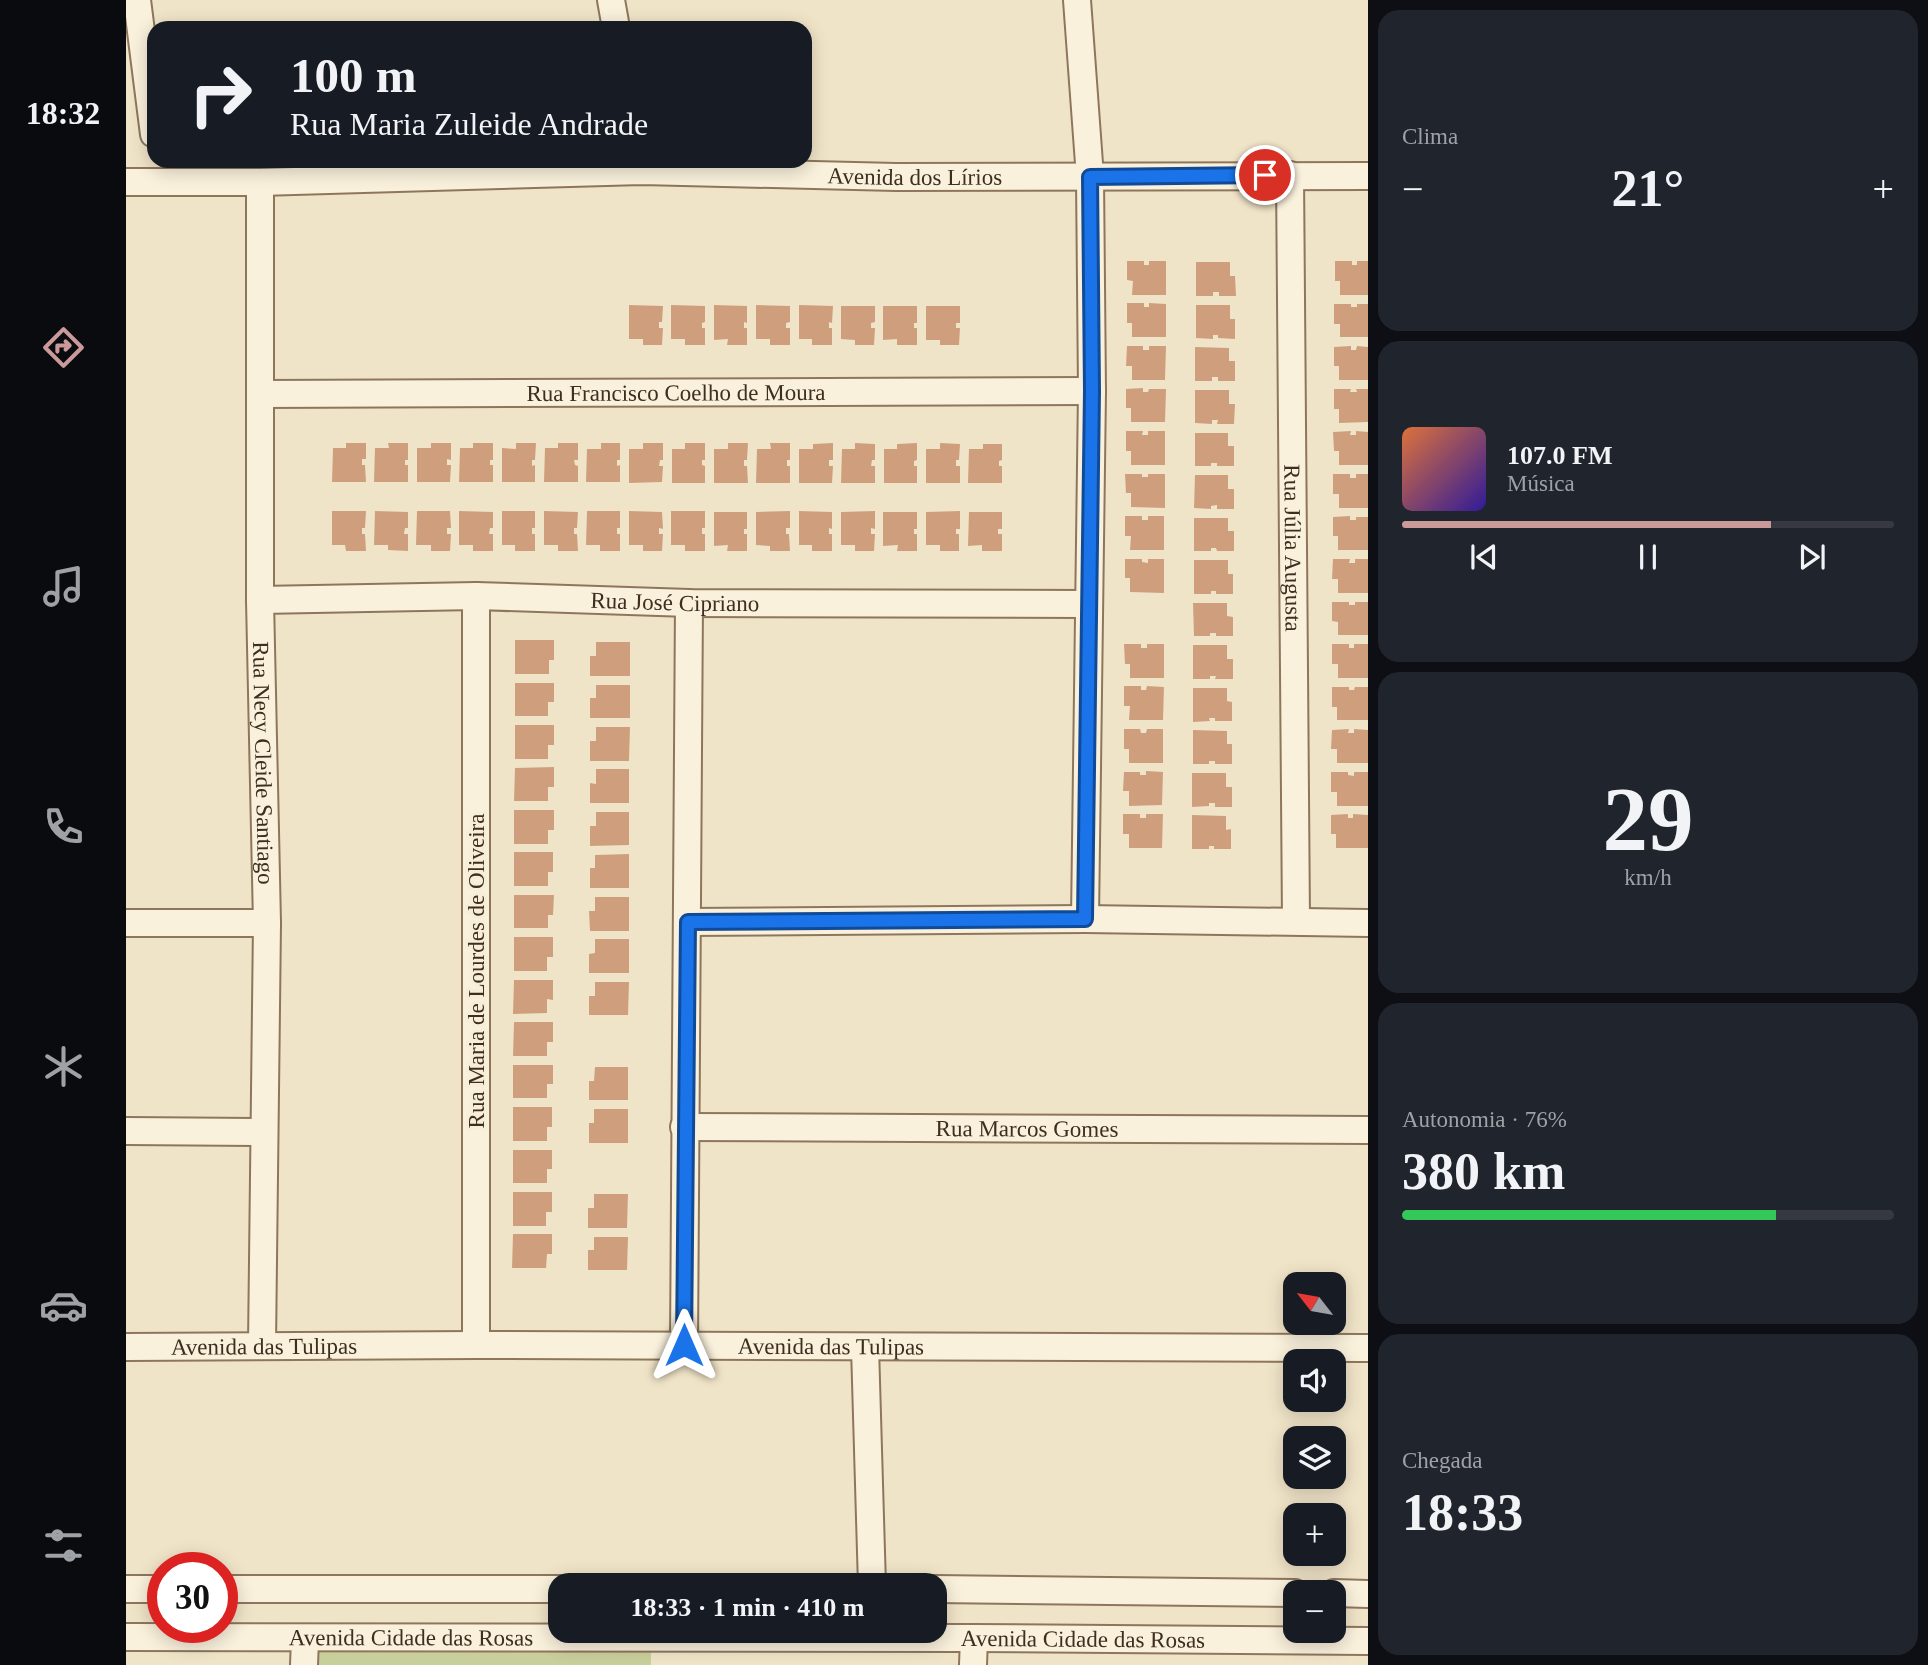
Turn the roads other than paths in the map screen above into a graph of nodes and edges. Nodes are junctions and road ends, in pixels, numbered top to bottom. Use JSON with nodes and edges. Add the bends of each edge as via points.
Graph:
{"nodes":[{"id":1,"x":137,"y":0,"type":"edge"},
{"id":2,"x":611,"y":0,"type":"edge"},
{"id":3,"x":1077,"y":0,"type":"edge"},
{"id":4,"x":615,"y":21,"type":"edge"},
{"id":5,"x":147,"y":79,"type":"edge"},
{"id":6,"x":593,"y":168,"type":"edge"},
{"id":7,"x":685,"y":168,"type":"edge"},
{"id":8,"x":159,"y":171,"type":"edge"},
{"id":9,"x":1290,"y":175,"type":"junction"},
{"id":10,"x":1368,"y":176,"type":"edge"},
{"id":11,"x":1090,"y":177,"type":"junction"},
{"id":12,"x":126,"y":182,"type":"edge"},
{"id":13,"x":260,"y":182,"type":"junction"},
{"id":14,"x":1092,"y":391,"type":"junction"},
{"id":15,"x":260,"y":394,"type":"junction"},
{"id":16,"x":476,"y":596,"type":"junction"},
{"id":17,"x":260,"y":600,"type":"junction"},
{"id":18,"x":689,"y":603,"type":"junction"},
{"id":19,"x":1088,"y":604,"type":"junction"},
{"id":20,"x":1085,"y":919,"type":"junction"},
{"id":21,"x":1296,"y":920,"type":"junction"},
{"id":22,"x":688,"y":922,"type":"junction"},
{"id":23,"x":126,"y":923,"type":"edge"},
{"id":24,"x":267,"y":923,"type":"junction"},
{"id":25,"x":1368,"y":923,"type":"edge"},
{"id":26,"x":684,"y":1127,"type":"junction"},
{"id":27,"x":1368,"y":1130,"type":"edge"},
{"id":28,"x":126,"y":1131,"type":"edge"},
{"id":29,"x":263,"y":1132,"type":"junction"},
{"id":30,"x":262,"y":1345,"type":"junction"},
{"id":31,"x":476,"y":1345,"type":"junction"},
{"id":32,"x":684,"y":1345,"type":"junction"},
{"id":33,"x":126,"y":1347,"type":"edge"},
{"id":34,"x":865,"y":1347,"type":"junction"},
{"id":35,"x":1368,"y":1348,"type":"edge"},
{"id":36,"x":872,"y":1573,"type":"edge"},
{"id":37,"x":126,"y":1589,"type":"edge"},
{"id":38,"x":147,"y":1589,"type":"edge"},
{"id":39,"x":238,"y":1589,"type":"edge"},
{"id":40,"x":548,"y":1589,"type":"edge"},
{"id":41,"x":947,"y":1589,"type":"edge"},
{"id":42,"x":1283,"y":1593,"type":"edge"},
{"id":43,"x":1346,"y":1594,"type":"edge"},
{"id":44,"x":1368,"y":1594,"type":"edge"},
{"id":45,"x":126,"y":1637,"type":"edge"},
{"id":46,"x":947,"y":1637,"type":"edge"},
{"id":47,"x":974,"y":1638,"type":"junction"},
{"id":48,"x":1368,"y":1641,"type":"edge"},
{"id":49,"x":604,"y":1643,"type":"edge"},
{"id":50,"x":305,"y":1652,"type":"edge"},
{"id":51,"x":973,"y":1665,"type":"edge"}],
"edges":[{"from":1,"to":5,"type":"street"},
{"from":2,"to":4,"type":"street"},
{"from":3,"to":11,"type":"street"},
{"from":6,"to":13,"type":"street","name":"Avenida dos Lírios"},
{"from":7,"to":11,"type":"street","name":"Avenida dos Lírios","via":[[883,177]]},
{"from":8,"to":12,"type":"street","name":"Avenida dos Lírios"},
{"from":8,"to":13,"type":"street","name":"Avenida dos Lírios"},
{"from":9,"to":10,"type":"street","name":"Avenida dos Lírios"},
{"from":9,"to":11,"type":"street","name":"Avenida dos Lírios"},
{"from":9,"to":21,"type":"street","name":"Rua Júlia Augusta"},
{"from":11,"to":14,"type":"street"},
{"from":13,"to":15,"type":"street","name":"Rua Necy Cleide Santiago"},
{"from":14,"to":15,"type":"street","name":"Rua Francisco Coelho de Moura"},
{"from":14,"to":19,"type":"street"},
{"from":15,"to":17,"type":"street","name":"Rua Necy Cleide Santiago"},
{"from":16,"to":17,"type":"street","name":"Rua José Cipriano"},
{"from":16,"to":18,"type":"street","name":"Rua José Cipriano"},
{"from":16,"to":31,"type":"street","name":"Rua Maria de Lourdes de Oliveira"},
{"from":17,"to":24,"type":"street","name":"Rua Necy Cleide Santiago"},
{"from":18,"to":19,"type":"street","name":"Rua José Cipriano"},
{"from":18,"to":22,"type":"street"},
{"from":19,"to":20,"type":"street"},
{"from":20,"to":21,"type":"street"},
{"from":20,"to":22,"type":"street"},
{"from":21,"to":25,"type":"street"},
{"from":22,"to":26,"type":"street"},
{"from":23,"to":24,"type":"street"},
{"from":24,"to":29,"type":"street","name":"Rua Necy Cleide Santiago"},
{"from":26,"to":27,"type":"street","name":"Rua Marcos Gomes"},
{"from":26,"to":32,"type":"street"},
{"from":28,"to":29,"type":"street"},
{"from":29,"to":30,"type":"street","name":"Rua Necy Cleide Santiago"},
{"from":30,"to":31,"type":"street","name":"Avenida das Tulipas"},
{"from":30,"to":33,"type":"street","name":"Avenida das Tulipas"},
{"from":31,"to":32,"type":"street","name":"Avenida das Tulipas"},
{"from":32,"to":34,"type":"street","name":"Avenida das Tulipas"},
{"from":34,"to":35,"type":"street","name":"Avenida das Tulipas"},
{"from":34,"to":36,"type":"street"},
{"from":37,"to":38,"type":"street"},
{"from":39,"to":40,"type":"street"},
{"from":41,"to":42,"type":"street","name":"Avenida Cidade das Rosas"},
{"from":43,"to":44,"type":"street"},
{"from":45,"to":50,"type":"street","name":"Avenida Cidade das Rosas"},
{"from":46,"to":47,"type":"street","name":"Avenida Cidade das Rosas"},
{"from":47,"to":48,"type":"street","name":"Avenida Cidade das Rosas"},
{"from":47,"to":51,"type":"street"},
{"from":49,"to":50,"type":"street","name":"Avenida Cidade das Rosas"}]}
